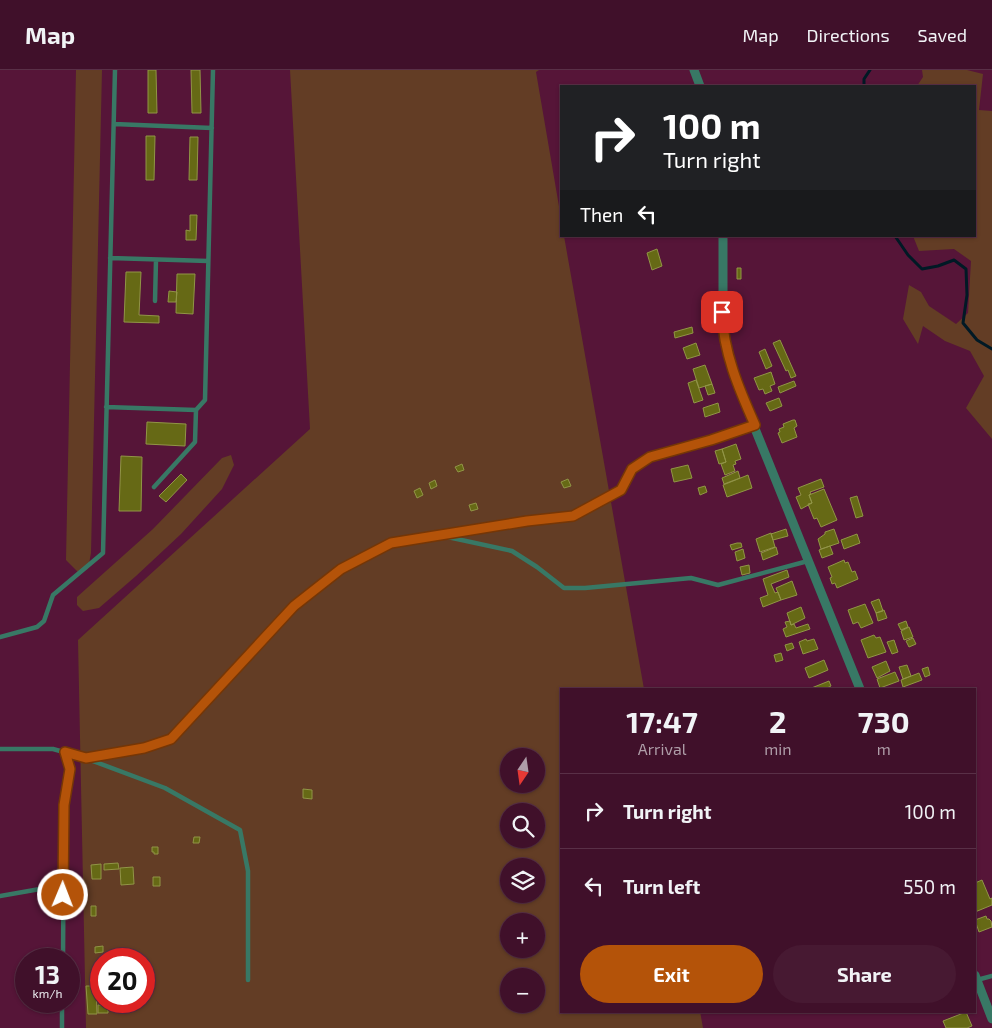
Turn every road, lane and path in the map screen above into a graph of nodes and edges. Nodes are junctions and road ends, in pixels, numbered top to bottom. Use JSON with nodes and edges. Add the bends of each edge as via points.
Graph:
{"nodes":[{"id":1,"x":115,"y":70,"type":"edge"},
{"id":2,"x":213,"y":70,"type":"edge"},
{"id":3,"x":694,"y":70,"type":"edge"},
{"id":4,"x":700,"y":85,"type":"edge"},
{"id":5,"x":114,"y":124,"type":"junction"},
{"id":6,"x":212,"y":128,"type":"junction"},
{"id":7,"x":723,"y":237,"type":"edge"},
{"id":8,"x":110,"y":258,"type":"junction"},
{"id":9,"x":156,"y":260,"type":"junction"},
{"id":10,"x":208,"y":262,"type":"junction"},
{"id":11,"x":155,"y":301,"type":"dead end"},
{"id":12,"x":106,"y":407,"type":"junction"},
{"id":13,"x":196,"y":410,"type":"junction"},
{"id":14,"x":755,"y":425,"type":"junction"},
{"id":15,"x":154,"y":487,"type":"dead end"},
{"id":16,"x":439,"y":535,"type":"junction"},
{"id":17,"x":808,"y":561,"type":"junction"},
{"id":18,"x":0,"y":637,"type":"edge"},
{"id":19,"x":860,"y":688,"type":"edge"},
{"id":20,"x":0,"y":749,"type":"edge"},
{"id":21,"x":65,"y":752,"type":"junction"},
{"id":22,"x":86,"y":758,"type":"junction"},
{"id":23,"x":63,"y":890,"type":"junction"},
{"id":24,"x":0,"y":896,"type":"edge"},
{"id":25,"x":63,"y":948,"type":"edge"},
{"id":26,"x":992,"y":976,"type":"edge"},
{"id":27,"x":976,"y":978,"type":"edge"},
{"id":28,"x":248,"y":980,"type":"dead end"},
{"id":29,"x":62,"y":1013,"type":"edge"},
{"id":30,"x":992,"y":1019,"type":"edge"},
{"id":31,"x":62,"y":1028,"type":"edge"}],
"edges":[{"from":1,"to":5,"type":"lane"},
{"from":2,"to":6,"type":"lane"},
{"from":3,"to":4,"type":"street"},
{"from":5,"to":6,"type":"lane"},
{"from":5,"to":8,"type":"lane"},
{"from":6,"to":10,"type":"lane"},
{"from":7,"to":14,"type":"street","via":[[723,331],[737,384]]},
{"from":8,"to":9,"type":"lane"},
{"from":8,"to":12,"type":"lane"},
{"from":9,"to":10,"type":"lane"},
{"from":9,"to":11,"type":"lane"},
{"from":10,"to":13,"type":"lane","via":[[205,400]]},
{"from":12,"to":13,"type":"lane"},
{"from":12,"to":18,"type":"lane","via":[[103,553],[53,595],[41,624]]},
{"from":13,"to":15,"type":"lane","via":[[195,442]]},
{"from":14,"to":16,"type":"lane","via":[[650,457],[632,469],[621,490],[573,516]]},
{"from":14,"to":17,"type":"street"},
{"from":16,"to":17,"type":"lane","via":[[512,551],[564,588],[692,578],[718,585]]},
{"from":16,"to":22,"type":"lane","via":[[391,543],[341,569],[294,606],[171,739],[144,748]]},
{"from":17,"to":19,"type":"street"},
{"from":20,"to":21,"type":"lane"},
{"from":21,"to":22,"type":"lane"},
{"from":21,"to":23,"type":"lane","via":[[70,769],[64,805]]},
{"from":22,"to":28,"type":"lane","via":[[165,788],[240,830],[248,871]]},
{"from":23,"to":24,"type":"lane","via":[[40,889]]},
{"from":23,"to":25,"type":"lane"},
{"from":26,"to":27,"type":"lane"},
{"from":27,"to":30,"type":"street"},
{"from":29,"to":31,"type":"lane"}]}
